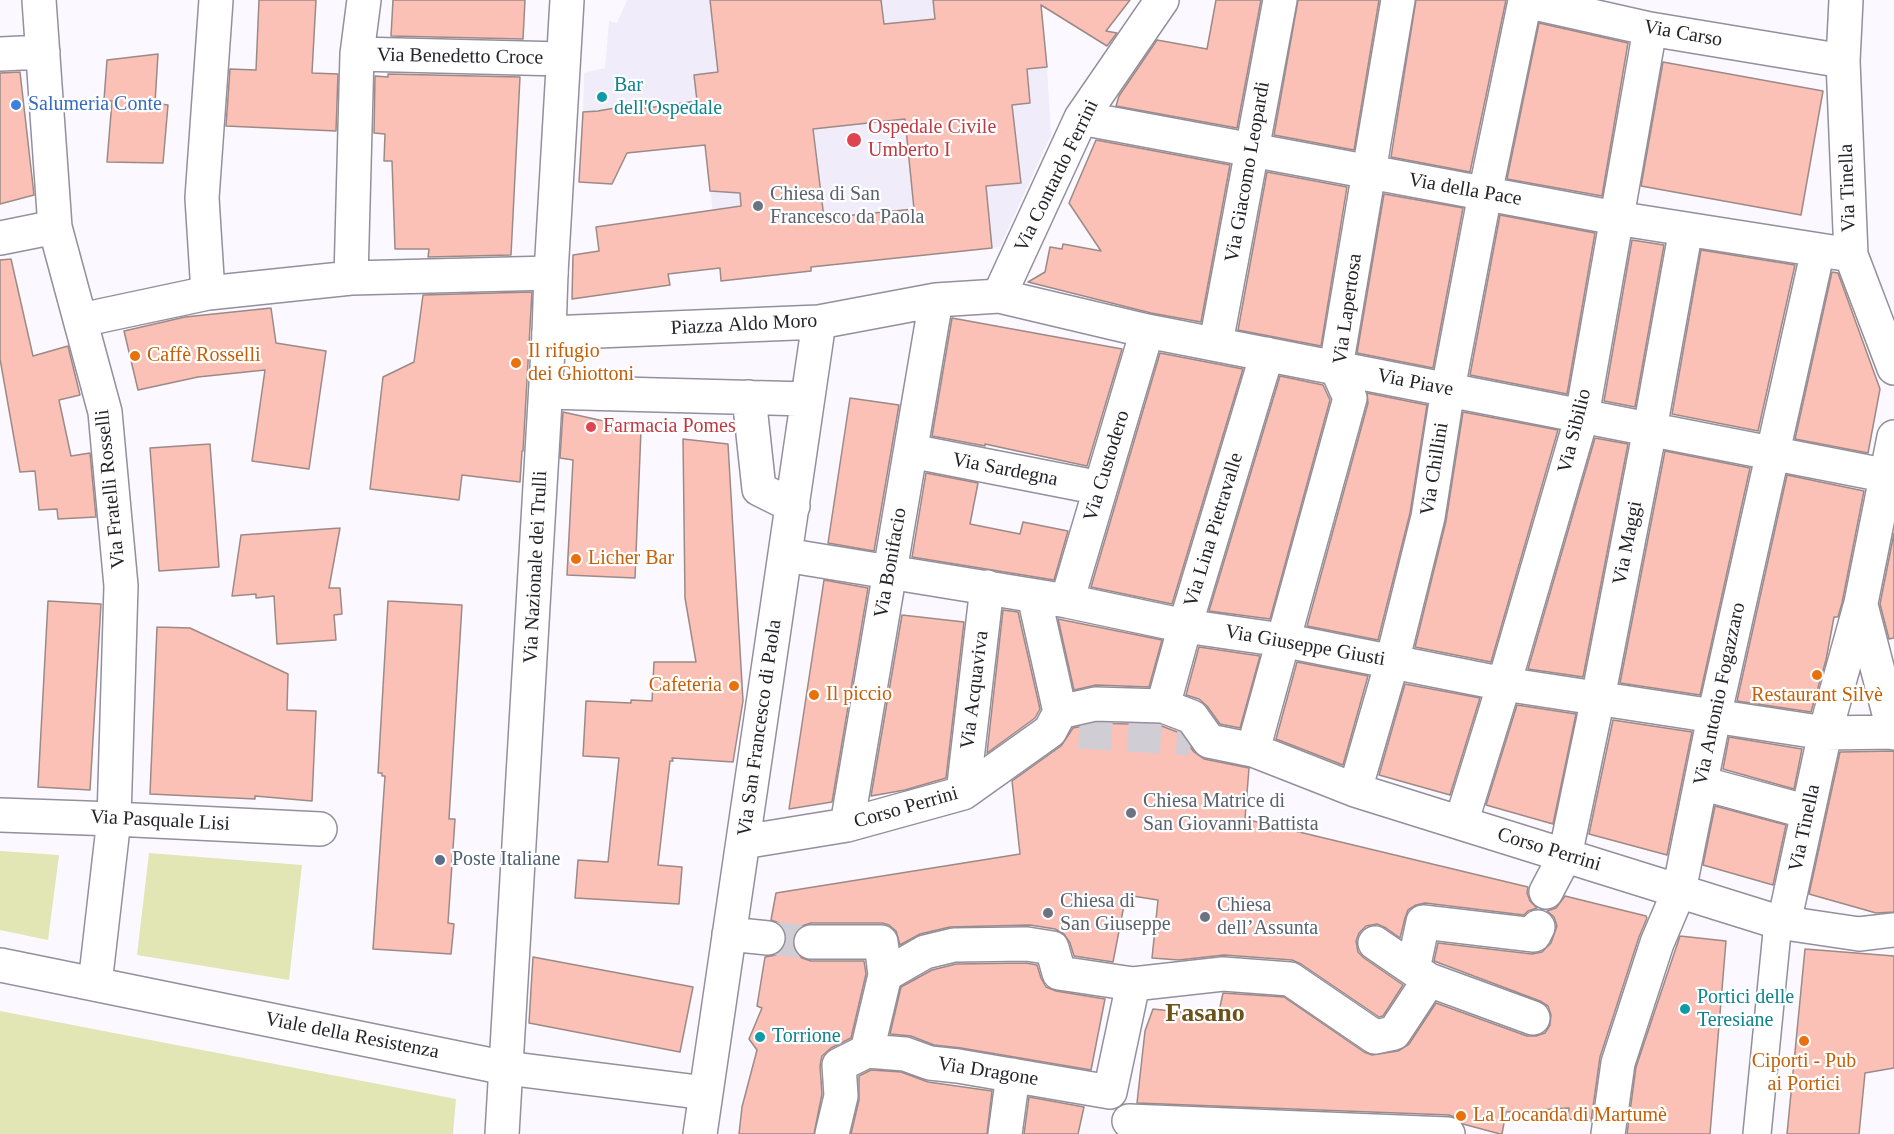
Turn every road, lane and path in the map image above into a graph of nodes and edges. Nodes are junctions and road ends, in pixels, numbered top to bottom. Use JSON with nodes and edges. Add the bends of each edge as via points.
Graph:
{"nodes":[{"id":1,"x":39,"y":0,"type":"edge"},
{"id":2,"x":216,"y":0,"type":"edge"},
{"id":3,"x":364,"y":0,"type":"edge"},
{"id":4,"x":567,"y":0,"type":"edge"},
{"id":5,"x":1162,"y":0,"type":"edge"},
{"id":6,"x":1280,"y":0,"type":"edge"},
{"id":7,"x":1398,"y":0,"type":"edge"},
{"id":8,"x":1845,"y":0,"type":"edge"},
{"id":9,"x":1525,"y":1,"type":"edge"},
{"id":10,"x":1650,"y":29,"type":"junction"},
{"id":11,"x":43,"y":52,"type":"junction"},
{"id":12,"x":0,"y":54,"type":"edge"},
{"id":13,"x":357,"y":54,"type":"junction"},
{"id":14,"x":563,"y":59,"type":"junction"},
{"id":15,"x":1843,"y":61,"type":"junction"},
{"id":16,"x":1082,"y":118,"type":"junction"},
{"id":17,"x":1252,"y":150,"type":"junction"},
{"id":18,"x":1370,"y":173,"type":"junction"},
{"id":19,"x":1485,"y":194,"type":"junction"},
{"id":20,"x":1616,"y":218,"type":"junction"},
{"id":21,"x":55,"y":227,"type":"junction"},
{"id":22,"x":1686,"y":229,"type":"junction"},
{"id":23,"x":0,"y":238,"type":"edge"},
{"id":24,"x":1818,"y":250,"type":"junction"},
{"id":25,"x":1851,"y":255,"type":"junction"},
{"id":26,"x":551,"y":273,"type":"junction"},
{"id":27,"x":351,"y":278,"type":"junction"},
{"id":28,"x":208,"y":293,"type":"junction"},
{"id":29,"x":999,"y":296,"type":"junction"},
{"id":30,"x":936,"y":300,"type":"junction"},
{"id":31,"x":81,"y":320,"type":"junction"},
{"id":32,"x":819,"y":322,"type":"junction"},
{"id":33,"x":1147,"y":331,"type":"junction"},
{"id":34,"x":549,"y":333,"type":"junction"},
{"id":35,"x":1216,"y":343,"type":"junction"},
{"id":36,"x":1267,"y":354,"type":"junction"},
{"id":37,"x":1336,"y":368,"type":"junction"},
{"id":38,"x":1894,"y":368,"type":"edge"},
{"id":39,"x":1448,"y":390,"type":"junction"},
{"id":40,"x":546,"y":392,"type":"junction"},
{"id":41,"x":749,"y":397,"type":"junction"},
{"id":42,"x":807,"y":399,"type":"junction"},
{"id":43,"x":1582,"y":416,"type":"junction"},
{"id":44,"x":1650,"y":429,"type":"junction"},
{"id":45,"x":1894,"y":437,"type":"edge"},
{"id":46,"x":911,"y":451,"type":"junction"},
{"id":47,"x":1774,"y":454,"type":"junction"},
{"id":48,"x":1890,"y":477,"type":"edge"},
{"id":49,"x":1100,"y":488,"type":"junction"},
{"id":50,"x":793,"y":506,"type":"junction"},
{"id":51,"x":785,"y":555,"type":"junction"},
{"id":52,"x":890,"y":573,"type":"junction"},
{"id":53,"x":987,"y":587,"type":"junction"},
{"id":54,"x":1034,"y":596,"type":"junction"},
{"id":55,"x":1067,"y":601,"type":"junction"},
{"id":56,"x":1861,"y":603,"type":"junction"},
{"id":57,"x":1185,"y":626,"type":"junction"},
{"id":58,"x":1282,"y":640,"type":"junction"},
{"id":59,"x":1392,"y":662,"type":"junction"},
{"id":60,"x":1504,"y":684,"type":"junction"},
{"id":61,"x":1599,"y":698,"type":"junction"},
{"id":62,"x":1163,"y":706,"type":"junction"},
{"id":63,"x":1714,"y":717,"type":"junction"},
{"id":64,"x":1063,"y":725,"type":"junction"},
{"id":65,"x":1894,"y":732,"type":"edge"},
{"id":66,"x":1825,"y":733,"type":"junction"},
{"id":67,"x":1253,"y":750,"type":"junction"},
{"id":68,"x":1701,"y":783,"type":"junction"},
{"id":69,"x":1355,"y":790,"type":"junction"},
{"id":70,"x":963,"y":793,"type":"junction"},
{"id":71,"x":1808,"y":812,"type":"junction"},
{"id":72,"x":0,"y":815,"type":"edge"},
{"id":73,"x":114,"y":819,"type":"junction"},
{"id":74,"x":1461,"y":823,"type":"junction"},
{"id":75,"x":847,"y":825,"type":"junction"},
{"id":76,"x":320,"y":829,"type":"dead end"},
{"id":77,"x":743,"y":842,"type":"junction"},
{"id":78,"x":1565,"y":856,"type":"junction"},
{"id":79,"x":1679,"y":891,"type":"junction"},
{"id":80,"x":1546,"y":892,"type":"dead end"},
{"id":81,"x":1781,"y":922,"type":"junction"},
{"id":82,"x":1538,"y":927,"type":"dead end"},
{"id":83,"x":1894,"y":930,"type":"edge"},
{"id":84,"x":729,"y":934,"type":"junction"},
{"id":85,"x":768,"y":938,"type":"tunnel mouth"},
{"id":86,"x":811,"y":942,"type":"tunnel mouth"},
{"id":87,"x":1375,"y":943,"type":"dead end"},
{"id":88,"x":0,"y":965,"type":"edge"},
{"id":89,"x":1421,"y":974,"type":"junction"},
{"id":90,"x":885,"y":975,"type":"junction"},
{"id":91,"x":95,"y":984,"type":"junction"},
{"id":92,"x":1133,"y":984,"type":"junction"},
{"id":93,"x":1533,"y":1018,"type":"dead end"},
{"id":94,"x":853,"y":1058,"type":"junction"},
{"id":95,"x":506,"y":1068,"type":"junction"},
{"id":96,"x":1013,"y":1075,"type":"junction"},
{"id":97,"x":1110,"y":1092,"type":"junction"},
{"id":98,"x":706,"y":1093,"type":"junction"},
{"id":99,"x":1129,"y":1128,"type":"edge"},
{"id":100,"x":502,"y":1134,"type":"edge"},
{"id":101,"x":700,"y":1134,"type":"edge"},
{"id":102,"x":832,"y":1134,"type":"edge"},
{"id":103,"x":1005,"y":1134,"type":"edge"},
{"id":104,"x":1449,"y":1134,"type":"edge"},
{"id":105,"x":1608,"y":1134,"type":"edge"},
{"id":106,"x":1757,"y":1134,"type":"edge"}],
"edges":[{"from":1,"to":11,"type":"street","name":"Via Fratelli Rosselli"},
{"from":2,"to":28,"type":"street","via":[[202,198]]},
{"from":3,"to":13,"type":"street"},
{"from":4,"to":14,"type":"street","name":"Via Nazionale dei Trulli"},
{"from":5,"to":16,"type":"street","name":"Via Contardo Ferrini"},
{"from":6,"to":17,"type":"street","name":"Via Giacomo Leopardi"},
{"from":7,"to":18,"type":"street","name":"Via Lapertosa"},
{"from":8,"to":15,"type":"street","name":"Via Tinella"},
{"from":9,"to":10,"type":"street","name":"Via Carso"},
{"from":9,"to":19,"type":"street","name":"Via Chillini"},
{"from":10,"to":15,"type":"street","name":"Via Carso"},
{"from":10,"to":20,"type":"street","name":"Via Sibilio"},
{"from":11,"to":12,"type":"street"},
{"from":11,"to":21,"type":"street","name":"Via Fratelli Rosselli"},
{"from":13,"to":14,"type":"street","name":"Via Benedetto Croce"},
{"from":13,"to":27,"type":"street"},
{"from":14,"to":26,"type":"street","name":"Via Nazionale dei Trulli"},
{"from":15,"to":25,"type":"street","name":"Via Tinella"},
{"from":16,"to":17,"type":"street","name":"Via della Pace"},
{"from":16,"to":29,"type":"street","name":"Via Contardo Ferrini"},
{"from":17,"to":18,"type":"street","name":"Via della Pace"},
{"from":17,"to":35,"type":"street","name":"Via Giacomo Leopardi"},
{"from":18,"to":19,"type":"street","name":"Via della Pace"},
{"from":18,"to":37,"type":"street","name":"Via Lapertosa"},
{"from":19,"to":20,"type":"street","name":"Via della Pace"},
{"from":19,"to":39,"type":"street","name":"Via Chillini"},
{"from":20,"to":22,"type":"street","name":"Via della Pace"},
{"from":20,"to":43,"type":"street","name":"Via Sibilio"},
{"from":21,"to":23,"type":"street"},
{"from":21,"to":31,"type":"street","name":"Via Fratelli Rosselli"},
{"from":22,"to":24,"type":"street","name":"Via della Pace"},
{"from":22,"to":44,"type":"street","name":"Via Maggi"},
{"from":24,"to":25,"type":"street","name":"Via della Pace"},
{"from":24,"to":47,"type":"street","name":"Via Antonio Fogazzaro"},
{"from":25,"to":38,"type":"street","name":"Via Tinella"},
{"from":26,"to":27,"type":"street"},
{"from":26,"to":34,"type":"street","name":"Via Nazionale dei Trulli"},
{"from":27,"to":28,"type":"street"},
{"from":28,"to":31,"type":"street"},
{"from":29,"to":30,"type":"street","name":"Via Piave"},
{"from":29,"to":33,"type":"street","name":"Via Piave"},
{"from":30,"to":32,"type":"street","name":"Piazza Aldo Moro"},
{"from":30,"to":46,"type":"street","name":"Via Bonifacio"},
{"from":31,"to":73,"type":"street","name":"Via Fratelli Rosselli","via":[[105,412],[121,586]]},
{"from":32,"to":34,"type":"street","name":"Piazza Aldo Moro"},
{"from":32,"to":42,"type":"street","name":"Via San Francesco di Paola"},
{"from":33,"to":35,"type":"street","name":"Via Piave"},
{"from":33,"to":49,"type":"street","name":"Via Custodero"},
{"from":34,"to":40,"type":"street","name":"Via Nazionale dei Trulli"},
{"from":35,"to":36,"type":"street","name":"Via Piave"},
{"from":36,"to":37,"type":"street","name":"Via Piave"},
{"from":36,"to":57,"type":"street","name":"Via Lina Pietravalle"},
{"from":37,"to":39,"type":"street","name":"Via Piave"},
{"from":37,"to":58,"type":"street","name":"Via Lapertosa","via":[[1350,398]]},
{"from":39,"to":43,"type":"street","name":"Via Piave"},
{"from":39,"to":59,"type":"street","name":"Via Chillini","via":[[1428,518]]},
{"from":40,"to":41,"type":"street"},
{"from":40,"to":95,"type":"street","name":"Via Nazionale dei Trulli"},
{"from":41,"to":42,"type":"street"},
{"from":41,"to":50,"type":"street","via":[[759,489]]},
{"from":42,"to":50,"type":"street","name":"Via San Francesco di Paola"},
{"from":43,"to":44,"type":"street","name":"Via Piave"},
{"from":43,"to":60,"type":"street","name":"Via Sibilio"},
{"from":44,"to":47,"type":"street","name":"Via Piave"},
{"from":44,"to":61,"type":"street","name":"Via Maggi"},
{"from":45,"to":48,"type":"street"},
{"from":46,"to":49,"type":"street","name":"Via Sardegna"},
{"from":46,"to":52,"type":"street","name":"Via Bonifacio"},
{"from":47,"to":48,"type":"street","name":"Via Piave"},
{"from":47,"to":63,"type":"street","name":"Via Antonio Fogazzaro"},
{"from":48,"to":56,"type":"street"},
{"from":49,"to":55,"type":"street","name":"Via Custodero"},
{"from":50,"to":51,"type":"street","name":"Via San Francesco di Paola"},
{"from":51,"to":52,"type":"street","name":"Via Giuseppe Giusti"},
{"from":51,"to":77,"type":"street","name":"Via San Francesco di Paola"},
{"from":52,"to":53,"type":"street","name":"Via Giuseppe Giusti"},
{"from":52,"to":75,"type":"street","name":"Via Bonifacio"},
{"from":53,"to":54,"type":"street","name":"Via Giuseppe Giusti"},
{"from":53,"to":70,"type":"street","name":"Via Acquaviva"},
{"from":54,"to":55,"type":"street","name":"Via Giuseppe Giusti"},
{"from":54,"to":64,"type":"street"},
{"from":55,"to":57,"type":"street","name":"Via Giuseppe Giusti"},
{"from":56,"to":65,"type":"street"},
{"from":56,"to":66,"type":"street","name":"Via Tinella"},
{"from":57,"to":58,"type":"street","name":"Via Giuseppe Giusti"},
{"from":57,"to":62,"type":"street","name":"Via Lina Pietravalle"},
{"from":58,"to":59,"type":"street","name":"Via Giuseppe Giusti"},
{"from":58,"to":67,"type":"street","name":"Via Lapertosa"},
{"from":59,"to":60,"type":"street","name":"Via Giuseppe Giusti"},
{"from":59,"to":69,"type":"street","name":"Via Chillini"},
{"from":60,"to":61,"type":"street","name":"Via Giuseppe Giusti"},
{"from":60,"to":74,"type":"street","name":"Via Sibilio"},
{"from":61,"to":63,"type":"street","name":"Via Giuseppe Giusti"},
{"from":61,"to":78,"type":"street","name":"Via Maggi"},
{"from":62,"to":64,"type":"street","name":"Corso Perrini","via":[[1095,704]]},
{"from":62,"to":67,"type":"street","name":"Corso Perrini","via":[[1192,717],[1200,740]]},
{"from":63,"to":66,"type":"street","name":"Via Giuseppe Giusti"},
{"from":63,"to":68,"type":"street","name":"Via Antonio Fogazzaro"},
{"from":64,"to":70,"type":"street","name":"Corso Perrini"},
{"from":65,"to":66,"type":"street","name":"Via Giuseppe Giusti"},
{"from":66,"to":71,"type":"street","name":"Via Tinella"},
{"from":67,"to":69,"type":"street","name":"Corso Perrini"},
{"from":68,"to":71,"type":"street"},
{"from":68,"to":79,"type":"street","name":"Via Antonio Fogazzaro"},
{"from":69,"to":74,"type":"street","name":"Corso Perrini"},
{"from":70,"to":75,"type":"street","name":"Corso Perrini"},
{"from":71,"to":81,"type":"street","name":"Via Tinella"},
{"from":72,"to":73,"type":"street","name":"Via Pasquale Lisi"},
{"from":73,"to":76,"type":"street","name":"Via Pasquale Lisi"},
{"from":73,"to":91,"type":"street","name":"Via Fratelli Rosselli"},
{"from":74,"to":78,"type":"street","name":"Corso Perrini"},
{"from":75,"to":77,"type":"street","name":"Corso Perrini"},
{"from":77,"to":84,"type":"street","name":"Via San Francesco di Paola"},
{"from":78,"to":79,"type":"street","name":"Corso Perrini"},
{"from":78,"to":80,"type":"street","name":"Via Maggi"},
{"from":79,"to":81,"type":"street","name":"Corso Perrini"},
{"from":79,"to":105,"type":"street","name":"Via Antonio Fogazzaro","via":[[1657,943],[1618,1063]]},
{"from":81,"to":83,"type":"street","name":"Corso Perrini","via":[[1859,934]]},
{"from":81,"to":106,"type":"street"},
{"from":82,"to":89,"type":"street","via":[[1534,935],[1423,922]]},
{"from":84,"to":85,"type":"street"},
{"from":84,"to":98,"type":"street","name":"Via San Francesco di Paola"},
{"from":86,"to":90,"type":"street","via":[[881,942]]},
{"from":87,"to":89,"type":"street"},
{"from":88,"to":91,"type":"street","name":"Viale della Resistenza"},
{"from":89,"to":92,"type":"street","via":[[1394,1033],[1375,1038],[1290,979],[1223,974]]},
{"from":89,"to":93,"type":"street"},
{"from":90,"to":92,"type":"street","via":[[925,952],[954,945],[1027,944],[1052,948],[1059,973]]},
{"from":90,"to":94,"type":"street"},
{"from":91,"to":95,"type":"street","name":"Viale della Resistenza"},
{"from":92,"to":97,"type":"street"},
{"from":94,"to":96,"type":"street","name":"Via Dragone","via":[[905,1054],[930,1063]]},
{"from":94,"to":102,"type":"street"},
{"from":95,"to":98,"type":"street","name":"Viale della Resistenza"},
{"from":95,"to":100,"type":"street","name":"Via Nazionale dei Trulli"},
{"from":96,"to":97,"type":"street","name":"Via Dragone"},
{"from":96,"to":103,"type":"street"},
{"from":97,"to":99,"type":"street","via":[[1127,1107]]},
{"from":98,"to":101,"type":"street","name":"Via San Francesco di Paola"},
{"from":99,"to":104,"type":"street"}]}
